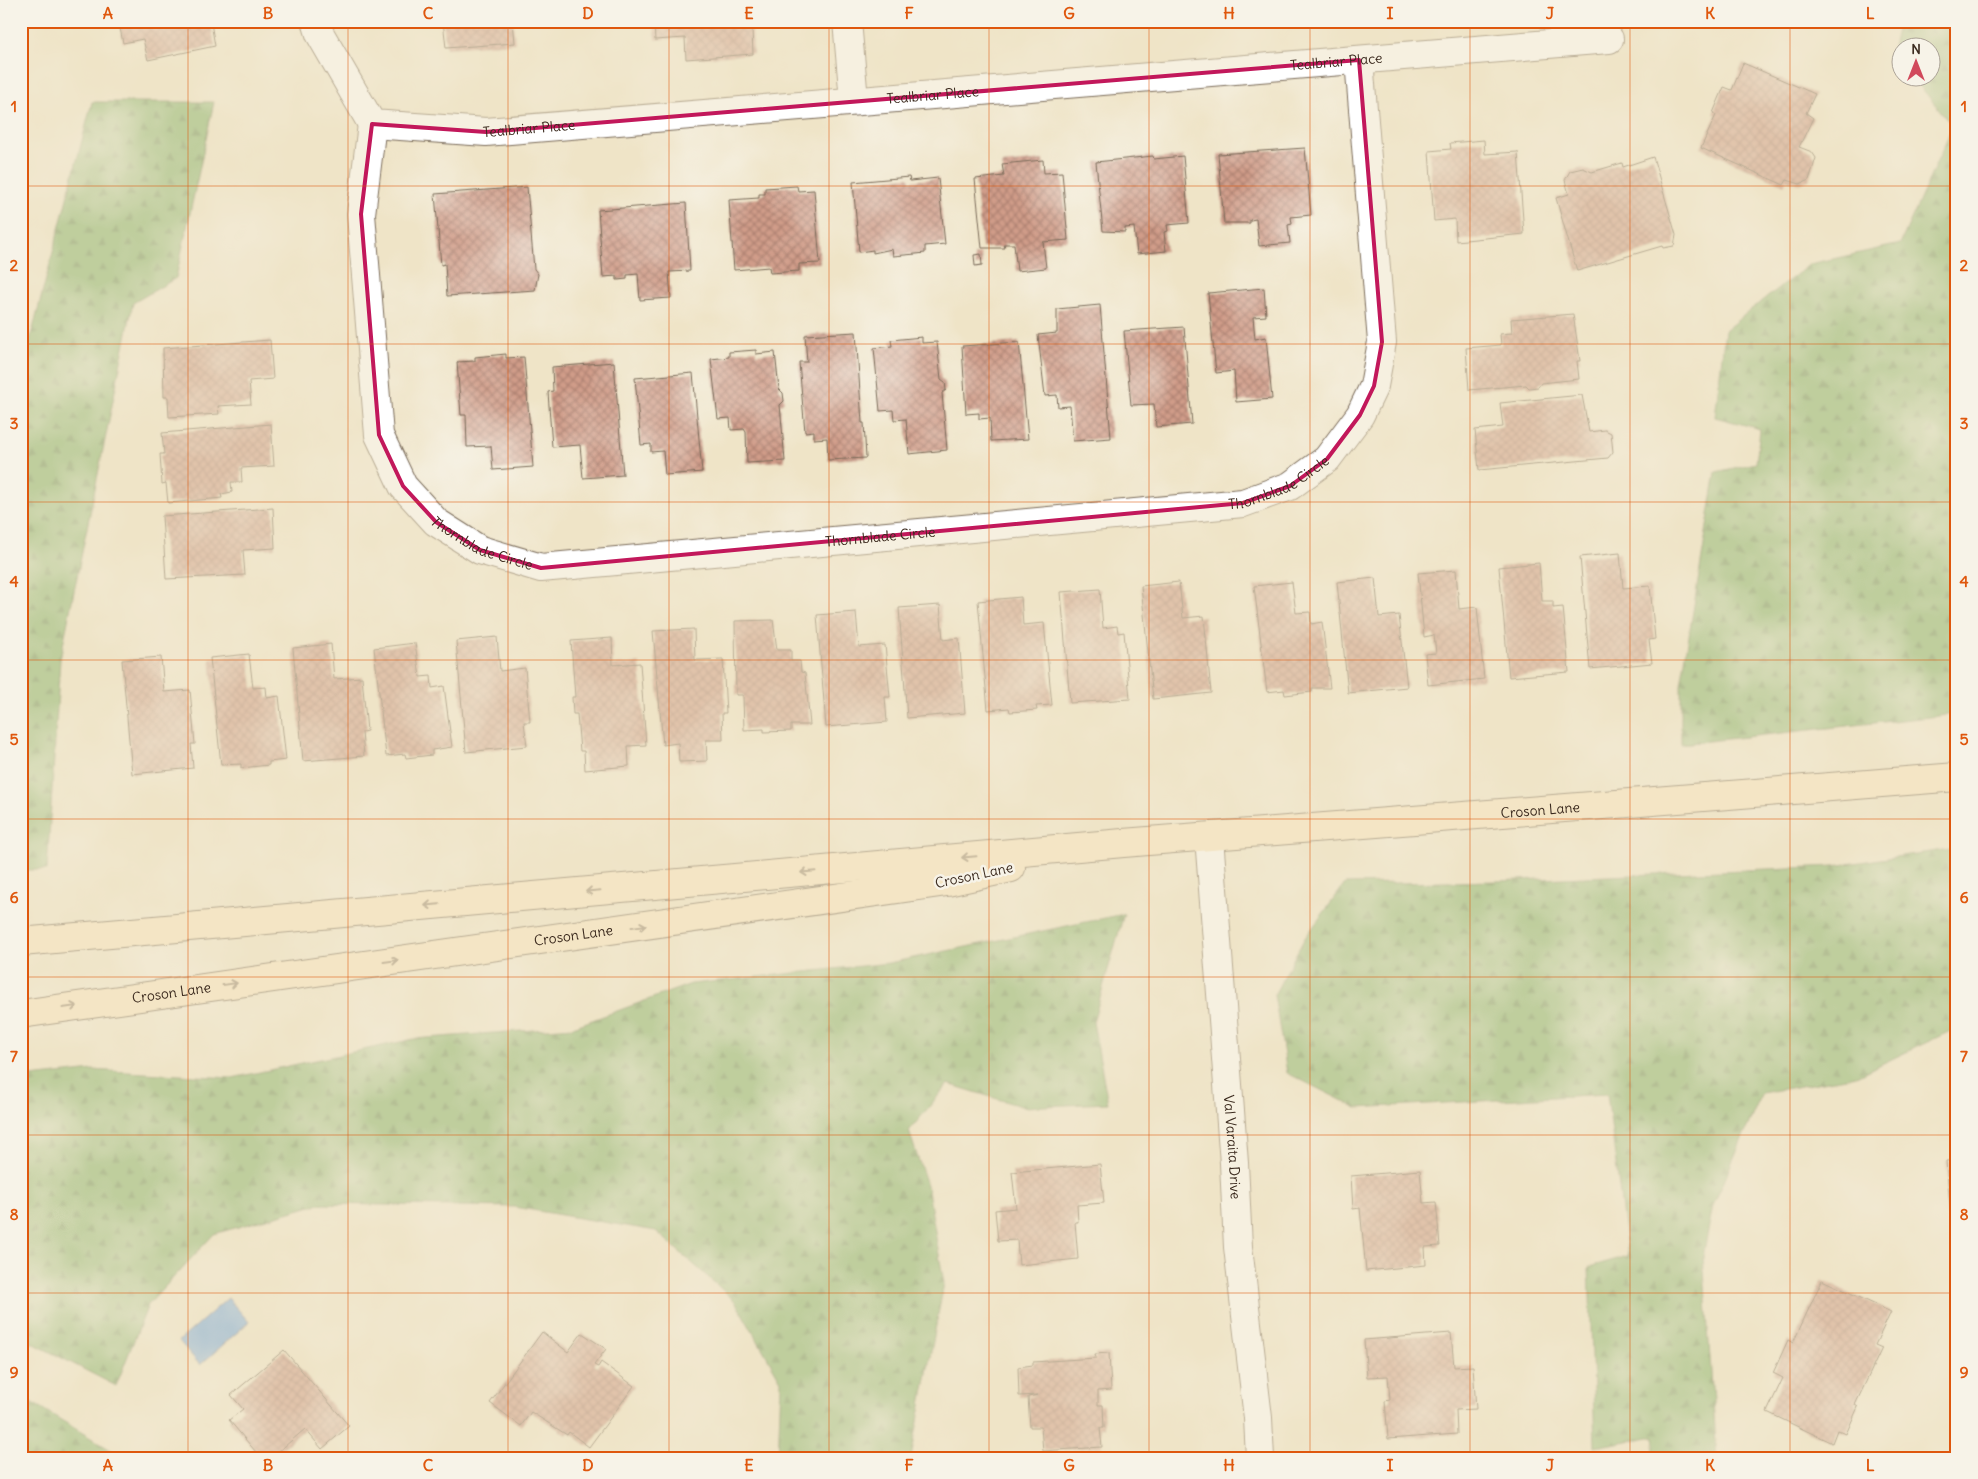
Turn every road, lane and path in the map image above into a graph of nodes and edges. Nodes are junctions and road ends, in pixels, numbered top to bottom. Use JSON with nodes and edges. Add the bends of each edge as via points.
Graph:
{"nodes":[{"id":1,"x":316,"y":21,"type":"edge"},
{"id":2,"x":847,"y":21,"type":"edge"},
{"id":3,"x":1610,"y":40,"type":"dead end"},
{"id":4,"x":1359,"y":60,"type":"junction"},
{"id":5,"x":854,"y":100,"type":"junction"},
{"id":6,"x":372,"y":124,"type":"junction"},
{"id":7,"x":1957,"y":777,"type":"edge"},
{"id":8,"x":1209,"y":837,"type":"junction"},
{"id":9,"x":1123,"y":843,"type":"junction"},
{"id":10,"x":21,"y":942,"type":"edge"},
{"id":11,"x":21,"y":1014,"type":"edge"},
{"id":12,"x":1260,"y":1458,"type":"edge"}],
"edges":[{"from":1,"to":6,"type":"street","via":[[320,34]]},
{"from":2,"to":5,"type":"street"},
{"from":3,"to":4,"type":"street","name":"Tealbriar Place"},
{"from":4,"to":5,"type":"street","name":"Tealbriar Place"},
{"from":4,"to":6,"type":"street","name":"Thornblade Circle","via":[[1382,342],[1374,386],[1360,415],[1327,459],[1290,486],[1243,503],[541,568],[480,550],[436,522],[403,486],[379,435],[362,214]]},
{"from":5,"to":6,"type":"street","name":"Tealbriar Place","via":[[486,132]]},
{"from":7,"to":8,"type":"main road","name":"Croson Lane"},
{"from":8,"to":9,"type":"main road","name":"Croson Lane"},
{"from":8,"to":12,"type":"street","name":"Val Varaita Drive","via":[[1238,1247]]},
{"from":9,"to":10,"type":"main road","name":"Croson Lane","one_way":true},
{"from":11,"to":9,"type":"main road","name":"Croson Lane","one_way":true,"via":[[947,882]]}]}
